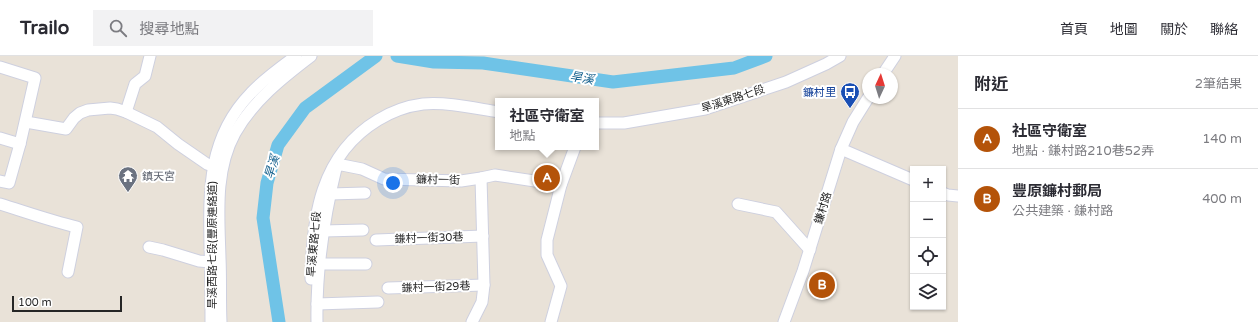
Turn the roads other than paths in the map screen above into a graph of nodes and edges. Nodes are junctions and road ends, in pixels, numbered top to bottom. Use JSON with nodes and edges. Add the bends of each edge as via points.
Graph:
{"nodes":[{"id":1,"x":150,"y":56,"type":"edge"},
{"id":2,"x":296,"y":56,"type":"edge"},
{"id":3,"x":311,"y":56,"type":"edge"},
{"id":4,"x":840,"y":56,"type":"edge"},
{"id":5,"x":895,"y":56,"type":"edge"},
{"id":6,"x":0,"y":67,"type":"edge"},
{"id":7,"x":888,"y":68,"type":"edge"},
{"id":8,"x":864,"y":104,"type":"edge"},
{"id":9,"x":126,"y":112,"type":"junction"},
{"id":10,"x":495,"y":112,"type":"edge"},
{"id":11,"x":26,"y":122,"type":"junction"},
{"id":12,"x":599,"y":124,"type":"edge"},
{"id":13,"x":0,"y":138,"type":"edge"},
{"id":14,"x":20,"y":144,"type":"junction"},
{"id":15,"x":841,"y":149,"type":"junction"},
{"id":16,"x":574,"y":150,"type":"edge"},
{"id":17,"x":213,"y":166,"type":"junction"},
{"id":18,"x":481,"y":178,"type":"junction"},
{"id":19,"x":910,"y":179,"type":"edge"},
{"id":20,"x":4,"y":182,"type":"edge"},
{"id":21,"x":561,"y":185,"type":"junction"},
{"id":22,"x":365,"y":193,"type":"dead end"},
{"id":23,"x":330,"y":194,"type":"junction"},
{"id":24,"x":946,"y":194,"type":"edge"},
{"id":25,"x":958,"y":196,"type":"edge"},
{"id":26,"x":0,"y":204,"type":"edge"},
{"id":27,"x":738,"y":204,"type":"dead end"},
{"id":28,"x":363,"y":230,"type":"dead end"},
{"id":29,"x":323,"y":231,"type":"junction"},
{"id":30,"x":483,"y":236,"type":"junction"},
{"id":31,"x":376,"y":240,"type":"dead end"},
{"id":32,"x":149,"y":247,"type":"dead end"},
{"id":33,"x":810,"y":250,"type":"junction"},
{"id":34,"x":210,"y":262,"type":"junction"},
{"id":35,"x":319,"y":264,"type":"junction"},
{"id":36,"x":366,"y":264,"type":"dead end"},
{"id":37,"x":68,"y":272,"type":"dead end"},
{"id":38,"x":484,"y":285,"type":"junction"},
{"id":39,"x":388,"y":288,"type":"dead end"},
{"id":40,"x":378,"y":302,"type":"dead end"},
{"id":41,"x":317,"y":304,"type":"junction"},
{"id":42,"x":211,"y":322,"type":"edge"},
{"id":43,"x":221,"y":322,"type":"edge"},
{"id":44,"x":311,"y":322,"type":"edge"},
{"id":45,"x":317,"y":322,"type":"edge"},
{"id":46,"x":472,"y":322,"type":"edge"},
{"id":47,"x":552,"y":322,"type":"edge"},
{"id":48,"x":784,"y":322,"type":"edge"}],
"edges":[{"from":1,"to":9,"type":"street","via":[[145,76],[135,84]]},
{"from":2,"to":17,"type":"street","name":"旱溪西路七段(豐原連絡道)","via":[[255,89],[240,107],[224,134]]},
{"from":3,"to":43,"type":"street","name":"旱溪西路七段(豐原連絡道)","via":[[252,108],[236,132],[223,165],[219,188]]},
{"from":4,"to":12,"type":"street","name":"旱溪東路七段","via":[[786,82],[705,109],[624,123]]},
{"from":5,"to":7,"type":"street"},
{"from":6,"to":11,"type":"street","via":[[35,78]]},
{"from":8,"to":15,"type":"street","name":"鎌村路"},
{"from":9,"to":11,"type":"street","via":[[110,108],[88,110],[74,118],[66,129]]},
{"from":9,"to":17,"type":"street","via":[[157,127]]},
{"from":10,"to":44,"type":"street","name":"旱溪東路七段","via":[[456,105],[422,104],[391,112],[351,141],[336,160],[319,200],[311,264]]},
{"from":11,"to":14,"type":"street"},
{"from":13,"to":14,"type":"street"},
{"from":14,"to":20,"type":"street"},
{"from":15,"to":19,"type":"street"},
{"from":15,"to":33,"type":"street","name":"鎌村路"},
{"from":16,"to":21,"type":"street"},
{"from":17,"to":34,"type":"street","name":"旱溪西路七段(豐原連絡道)","via":[[210,192]]},
{"from":18,"to":21,"type":"street","via":[[495,175]]},
{"from":18,"to":23,"type":"street","name":"鐮村一街","via":[[461,181],[384,179],[362,169],[337,164]]},
{"from":18,"to":30,"type":"street"},
{"from":21,"to":47,"type":"street","via":[[547,240],[547,255],[561,286]]},
{"from":22,"to":23,"type":"street"},
{"from":23,"to":29,"type":"street","name":"鐮村一街"},
{"from":24,"to":25,"type":"street"},
{"from":26,"to":37,"type":"street","via":[[77,227]]},
{"from":27,"to":33,"type":"street","via":[[776,212]]},
{"from":28,"to":29,"type":"street"},
{"from":29,"to":35,"type":"street","name":"鐮村一街"},
{"from":30,"to":31,"type":"street","name":"鎌村一街30巷"},
{"from":30,"to":38,"type":"street"},
{"from":32,"to":34,"type":"street"},
{"from":33,"to":48,"type":"street","name":"鎌村路"},
{"from":34,"to":42,"type":"street","name":"旱溪西路七段(豐原連絡道)"},
{"from":35,"to":36,"type":"street"},
{"from":35,"to":41,"type":"street","name":"鐮村一街"},
{"from":38,"to":39,"type":"street","name":"鎌村一街29巷"},
{"from":38,"to":46,"type":"street","via":[[482,302]]},
{"from":40,"to":41,"type":"street"},
{"from":41,"to":45,"type":"street","name":"鐮村一街"}]}
